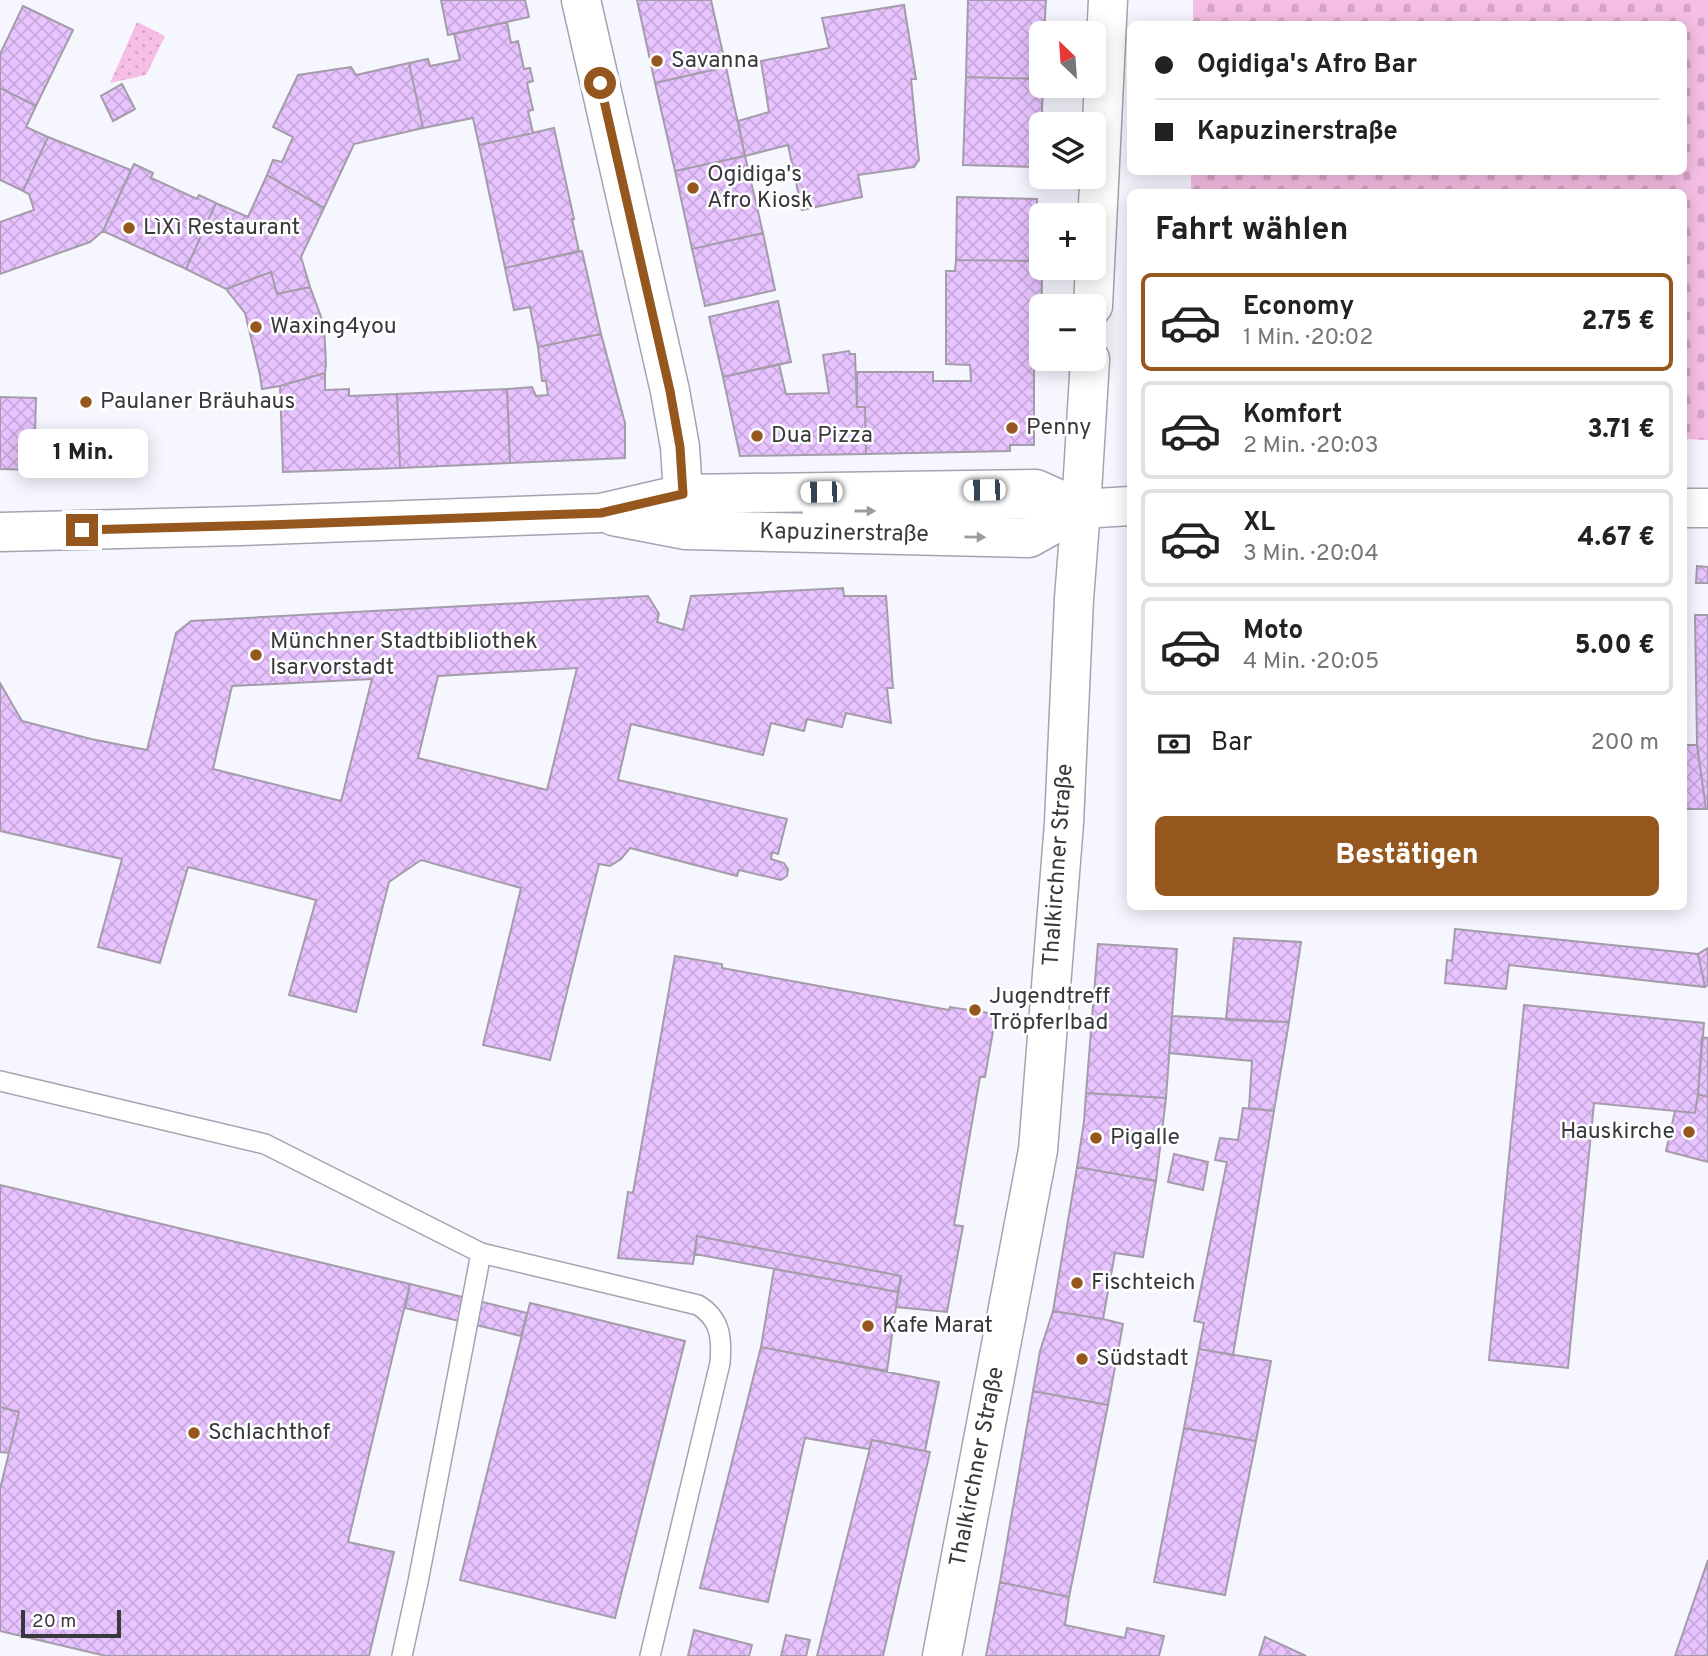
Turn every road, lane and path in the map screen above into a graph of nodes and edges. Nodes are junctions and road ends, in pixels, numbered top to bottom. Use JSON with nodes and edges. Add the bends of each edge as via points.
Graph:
{"nodes":[{"id":1,"x":581,"y":0,"type":"edge"},
{"id":2,"x":1108,"y":0,"type":"edge"},
{"id":3,"x":1094,"y":294,"type":"edge"},
{"id":4,"x":1089,"y":371,"type":"edge"},
{"id":5,"x":698,"y":503,"type":"junction"},
{"id":6,"x":1127,"y":506,"type":"edge"},
{"id":7,"x":1687,"y":508,"type":"edge"},
{"id":8,"x":1708,"y":508,"type":"edge"},
{"id":9,"x":1082,"y":509,"type":"junction"},
{"id":10,"x":796,"y":511,"type":"dead end"},
{"id":11,"x":601,"y":513,"type":"junction"},
{"id":12,"x":0,"y":532,"type":"edge"},
{"id":13,"x":0,"y":1081,"type":"edge"},
{"id":14,"x":481,"y":1253,"type":"junction"},
{"id":15,"x":402,"y":1656,"type":"edge"},
{"id":16,"x":650,"y":1656,"type":"edge"},
{"id":17,"x":942,"y":1656,"type":"edge"}],
"edges":[{"from":1,"to":5,"type":"street","via":[[680,447]]},
{"from":2,"to":3,"type":"street"},
{"from":4,"to":9,"type":"street","name":"Thalkirchner Straße"},
{"from":5,"to":9,"type":"street","name":"Kapuzinerstraße","via":[[1036,489]]},
{"from":5,"to":11,"type":"street","name":"Kapuzinerstraße"},
{"from":6,"to":9,"type":"street","name":"Kapuzinerstraße"},
{"from":7,"to":8,"type":"street"},
{"from":10,"to":9,"type":"lane","one_way":true},
{"from":11,"to":9,"type":"street","name":"Kapuzinerstraße","one_way":true,"via":[[686,530],[1029,538]]},
{"from":9,"to":17,"type":"street","name":"Thalkirchner Straße","via":[[1064,823],[1038,1150]]},
{"from":11,"to":12,"type":"street","name":"Kapuzinerstraße"},
{"from":13,"to":14,"type":"lane","via":[[265,1144]]},
{"from":14,"to":15,"type":"lane"},
{"from":14,"to":16,"type":"lane","via":[[698,1305],[707,1310],[719,1330],[720,1363]]}]}
